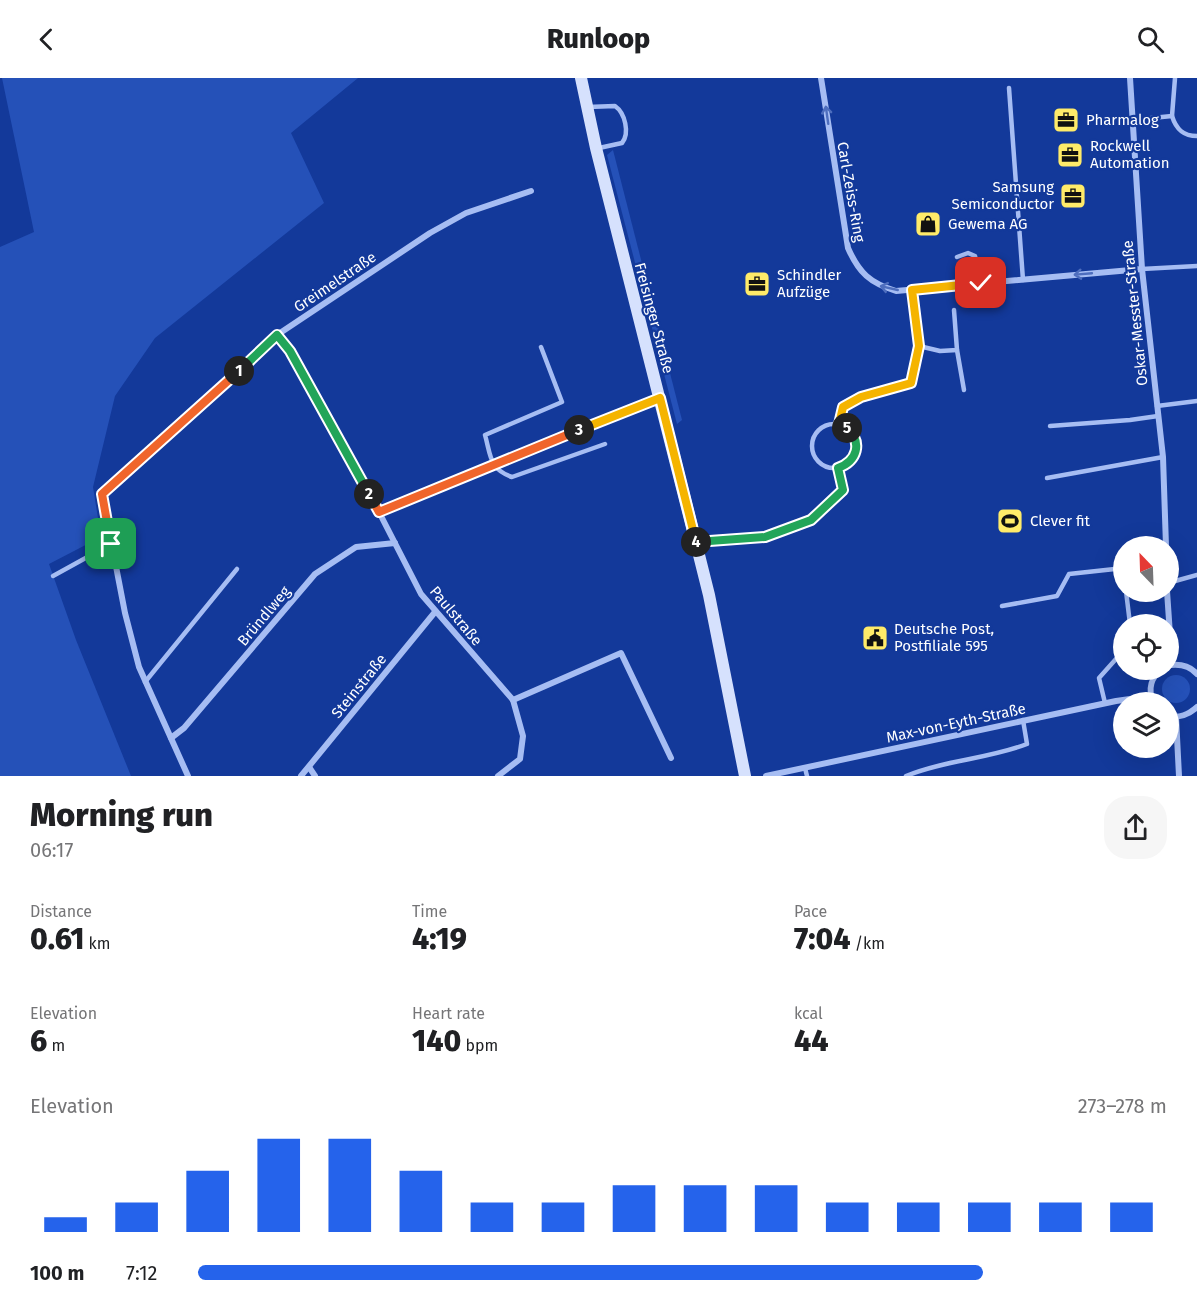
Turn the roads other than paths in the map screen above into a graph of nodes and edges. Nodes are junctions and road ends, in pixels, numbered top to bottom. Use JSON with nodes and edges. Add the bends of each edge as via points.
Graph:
{"nodes":[{"id":1,"x":581,"y":78,"type":"edge"},
{"id":2,"x":821,"y":78,"type":"edge"},
{"id":3,"x":1130,"y":78,"type":"edge"},
{"id":4,"x":1175,"y":78,"type":"edge"},
{"id":5,"x":1009,"y":88,"type":"dead end"},
{"id":6,"x":587,"y":107,"type":"junction"},
{"id":7,"x":1172,"y":117,"type":"junction"},
{"id":8,"x":1132,"y":120,"type":"junction"},
{"id":9,"x":1197,"y":136,"type":"edge"},
{"id":10,"x":596,"y":148,"type":"junction"},
{"id":11,"x":531,"y":190,"type":"dead end"},
{"id":12,"x":957,"y":257,"type":"dead end"},
{"id":13,"x":1197,"y":266,"type":"edge"},
{"id":14,"x":1142,"y":269,"type":"junction"},
{"id":15,"x":1023,"y":280,"type":"junction"},
{"id":16,"x":981,"y":283,"type":"junction"},
{"id":17,"x":912,"y":290,"type":"junction"},
{"id":18,"x":954,"y":310,"type":"dead end"},
{"id":19,"x":277,"y":335,"type":"junction"},
{"id":20,"x":919,"y":346,"type":"junction"},
{"id":21,"x":542,"y":347,"type":"dead end"},
{"id":22,"x":957,"y":350,"type":"junction"},
{"id":23,"x":964,"y":390,"type":"dead end"},
{"id":24,"x":660,"y":398,"type":"junction"},
{"id":25,"x":1197,"y":400,"type":"edge"},
{"id":26,"x":1157,"y":406,"type":"junction"},
{"id":27,"x":1158,"y":416,"type":"junction"},
{"id":28,"x":839,"y":424,"type":"junction"},
{"id":29,"x":1050,"y":426,"type":"dead end"},
{"id":30,"x":604,"y":444,"type":"dead end"},
{"id":31,"x":1163,"y":457,"type":"junction"},
{"id":32,"x":494,"y":465,"type":"junction"},
{"id":33,"x":838,"y":468,"type":"junction"},
{"id":34,"x":1047,"y":478,"type":"dead end"},
{"id":35,"x":379,"y":512,"type":"junction"},
{"id":36,"x":1166,"y":536,"type":"edge"},
{"id":37,"x":395,"y":543,"type":"junction"},
{"id":38,"x":696,"y":543,"type":"junction"},
{"id":39,"x":111,"y":544,"type":"junction"},
{"id":40,"x":237,"y":569,"type":"dead end"},
{"id":41,"x":1113,"y":569,"type":"edge"},
{"id":42,"x":1197,"y":575,"type":"edge"},
{"id":43,"x":53,"y":576,"type":"dead end"},
{"id":44,"x":1179,"y":580,"type":"edge"},
{"id":45,"x":1002,"y":606,"type":"dead end"},
{"id":46,"x":435,"y":612,"type":"junction"},
{"id":47,"x":1113,"y":662,"type":"edge"},
{"id":48,"x":1179,"y":664,"type":"edge"},
{"id":49,"x":1197,"y":674,"type":"edge"},
{"id":50,"x":145,"y":682,"type":"junction"},
{"id":51,"x":513,"y":700,"type":"junction"},
{"id":52,"x":1113,"y":702,"type":"edge"},
{"id":53,"x":1105,"y":703,"type":"junction"},
{"id":54,"x":1197,"y":707,"type":"edge"},
{"id":55,"x":1179,"y":716,"type":"edge"},
{"id":56,"x":1023,"y":720,"type":"junction"},
{"id":57,"x":171,"y":738,"type":"junction"},
{"id":58,"x":671,"y":758,"type":"dead end"},
{"id":59,"x":1177,"y":758,"type":"edge"},
{"id":60,"x":309,"y":767,"type":"junction"},
{"id":61,"x":805,"y":768,"type":"junction"},
{"id":62,"x":188,"y":776,"type":"edge"},
{"id":63,"x":301,"y":776,"type":"edge"},
{"id":64,"x":315,"y":776,"type":"edge"},
{"id":65,"x":498,"y":776,"type":"edge"},
{"id":66,"x":745,"y":776,"type":"edge"},
{"id":67,"x":766,"y":776,"type":"edge"},
{"id":68,"x":807,"y":776,"type":"edge"},
{"id":69,"x":906,"y":776,"type":"edge"},
{"id":70,"x":1179,"y":776,"type":"edge"}],
"edges":[{"from":1,"to":6,"type":"main road","name":"Freisinger Straße"},
{"from":17,"to":2,"type":"street","name":"Carl-Zeiss-Ring","one_way":true,"via":[[880,286],[854,263],[848,248]]},
{"from":3,"to":8,"type":"street","name":"Oskar-Messter-Straße"},
{"from":4,"to":7,"type":"lane"},
{"from":5,"to":15,"type":"lane"},
{"from":6,"to":10,"type":"main road","name":"Freisinger Straße"},
{"from":6,"to":10,"type":"lane","via":[[615,106],[621,110],[626,130],[627,138],[622,143]]},
{"from":7,"to":8,"type":"lane"},
{"from":7,"to":9,"type":"lane","via":[[1182,133]]},
{"from":8,"to":14,"type":"street","name":"Oskar-Messter-Straße"},
{"from":10,"to":24,"type":"main road","name":"Freisinger Straße"},
{"from":11,"to":19,"type":"street","name":"Greimelstraße","via":[[466,213],[430,233]]},
{"from":12,"to":16,"type":"lane","via":[[975,255]]},
{"from":13,"to":14,"type":"lane"},
{"from":14,"to":15,"type":"street","name":"Carl-Zeiss-Ring","one_way":true},
{"from":14,"to":26,"type":"street","name":"Oskar-Messter-Straße"},
{"from":15,"to":16,"type":"street","name":"Carl-Zeiss-Ring"},
{"from":16,"to":17,"type":"street","name":"Carl-Zeiss-Ring"},
{"from":17,"to":20,"type":"lane"},
{"from":18,"to":22,"type":"lane"},
{"from":19,"to":35,"type":"street","name":"Paulstraße","via":[[290,351]]},
{"from":19,"to":39,"type":"street","name":"Greimelstraße","via":[[102,494]]},
{"from":20,"to":22,"type":"lane"},
{"from":20,"to":28,"type":"lane","via":[[911,383],[861,397],[843,407]]},
{"from":21,"to":32,"type":"lane","via":[[562,402],[484,435]]},
{"from":22,"to":23,"type":"lane"},
{"from":24,"to":32,"type":"street"},
{"from":24,"to":38,"type":"main road","name":"Freisinger Straße"},
{"from":25,"to":26,"type":"lane"},
{"from":26,"to":27,"type":"street","name":"Oskar-Messter-Straße"},
{"from":27,"to":29,"type":"lane"},
{"from":27,"to":31,"type":"street","name":"Oskar-Messter-Straße"},
{"from":28,"to":33,"type":"lane","via":[[852,432],[856,446],[851,460]]},
{"from":28,"to":33,"type":"lane","via":[[819,430],[812,442],[819,462]]},
{"from":30,"to":32,"type":"lane","via":[[513,477],[501,473]]},
{"from":31,"to":34,"type":"lane"},
{"from":31,"to":36,"type":"street","name":"Oskar-Messter-Straße"},
{"from":32,"to":35,"type":"street"},
{"from":33,"to":38,"type":"lane","via":[[843,490],[811,520],[765,537]]},
{"from":35,"to":37,"type":"street","name":"Paulstraße"},
{"from":37,"to":46,"type":"street","name":"Paulstraße","via":[[421,594]]},
{"from":37,"to":57,"type":"street","name":"Bründlweg","via":[[356,547],[315,574],[184,728]]},
{"from":38,"to":66,"type":"main road","name":"Freisinger Straße"},
{"from":39,"to":43,"type":"lane"},
{"from":39,"to":50,"type":"street","name":"Greimelstraße"},
{"from":40,"to":50,"type":"lane"},
{"from":41,"to":45,"type":"lane","via":[[1069,574],[1057,596]]},
{"from":42,"to":44,"type":"lane"},
{"from":46,"to":51,"type":"street","name":"Paulstraße"},
{"from":46,"to":60,"type":"street","name":"Steinstraße"},
{"from":47,"to":53,"type":"lane","via":[[1099,678]]},
{"from":48,"to":49,"type":"street"},
{"from":50,"to":57,"type":"street","name":"Greimelstraße"},
{"from":51,"to":58,"type":"street","via":[[621,653]]},
{"from":51,"to":65,"type":"street","via":[[523,736],[519,759]]},
{"from":52,"to":53,"type":"street","name":"Max-von-Eyth-Straße"},
{"from":53,"to":56,"type":"street","name":"Max-von-Eyth-Straße"},
{"from":54,"to":55,"type":"street"},
{"from":56,"to":61,"type":"street","name":"Max-von-Eyth-Straße"},
{"from":56,"to":69,"type":"lane","via":[[1028,744]]},
{"from":57,"to":62,"type":"street","name":"Greimelstraße"},
{"from":59,"to":70,"type":"street"},
{"from":60,"to":63,"type":"street","name":"Steinstraße"},
{"from":60,"to":64,"type":"street"},
{"from":61,"to":67,"type":"street","name":"Max-von-Eyth-Straße"},
{"from":61,"to":68,"type":"lane"}]}
